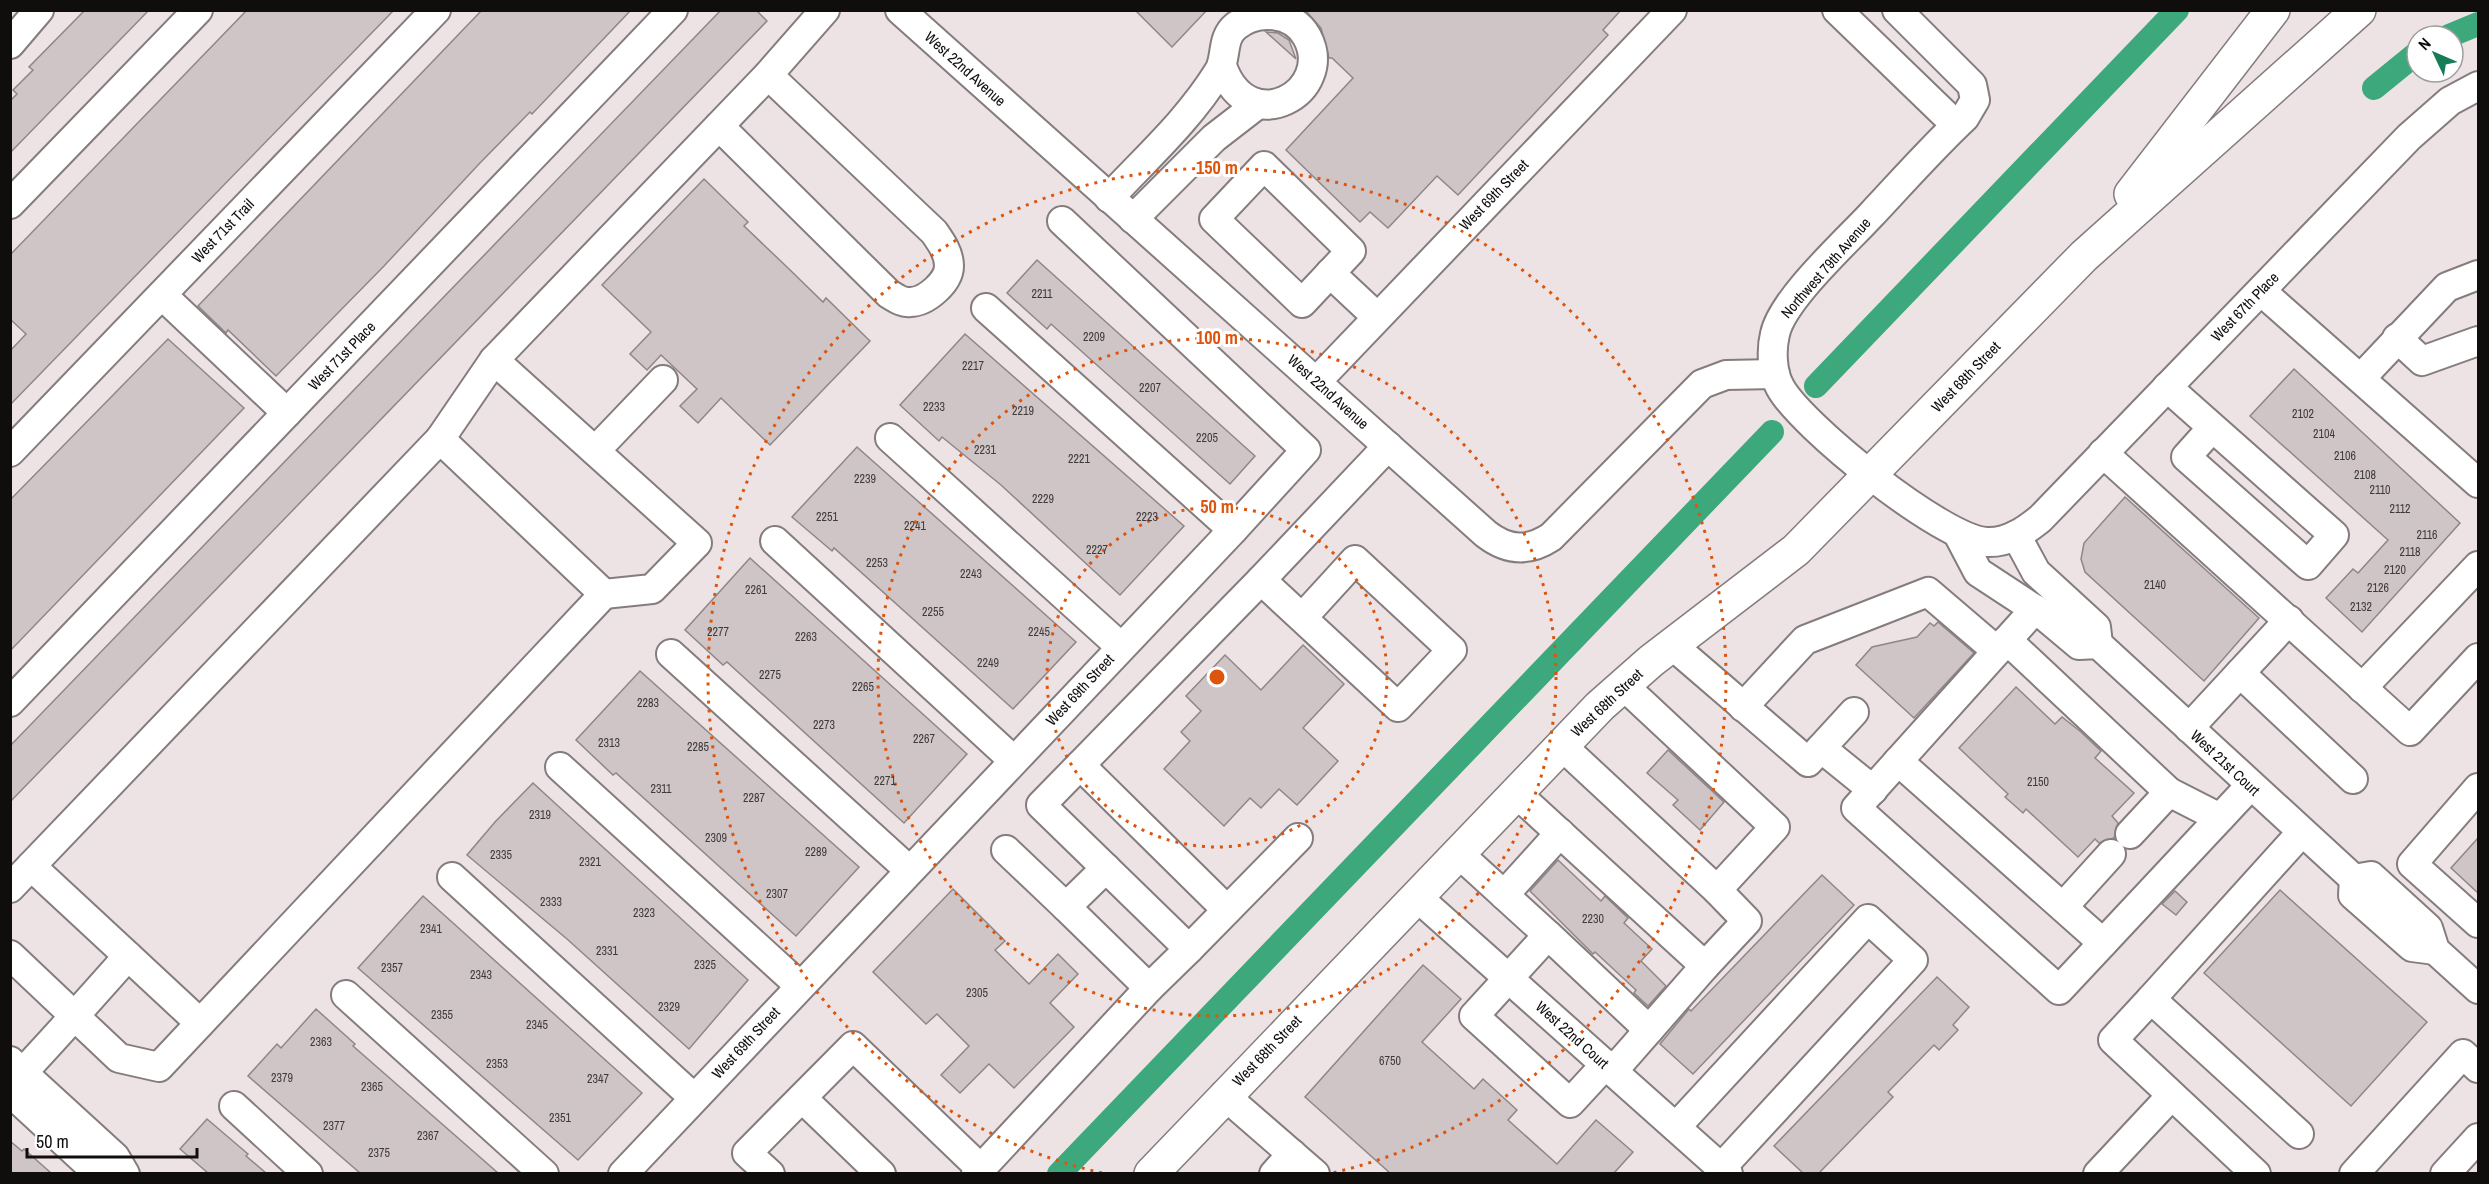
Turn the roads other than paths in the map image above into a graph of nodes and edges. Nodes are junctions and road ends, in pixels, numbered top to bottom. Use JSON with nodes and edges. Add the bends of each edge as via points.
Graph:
{"nodes":[{"id":1,"x":39,"y":10,"type":"edge"},
{"id":2,"x":198,"y":10,"type":"edge"},
{"id":3,"x":436,"y":10,"type":"edge"},
{"id":4,"x":673,"y":10,"type":"edge"},
{"id":5,"x":825,"y":10,"type":"edge"},
{"id":6,"x":900,"y":10,"type":"edge"},
{"id":7,"x":1672,"y":10,"type":"edge"},
{"id":8,"x":1837,"y":10,"type":"edge"},
{"id":9,"x":1896,"y":10,"type":"edge"},
{"id":10,"x":2273,"y":10,"type":"edge"},
{"id":11,"x":2359,"y":10,"type":"edge"},
{"id":12,"x":10,"y":44,"type":"edge"},
{"id":13,"x":1222,"y":66,"type":"junction"},
{"id":14,"x":768,"y":75,"type":"junction"},
{"id":15,"x":2478,"y":86,"type":"edge"},
{"id":16,"x":1258,"y":104,"type":"junction"},
{"id":17,"x":1956,"y":125,"type":"junction"},
{"id":18,"x":718,"y":126,"type":"junction"},
{"id":19,"x":1109,"y":198,"type":"junction"},
{"id":20,"x":10,"y":204,"type":"edge"},
{"id":21,"x":1133,"y":219,"type":"junction"},
{"id":22,"x":1062,"y":221,"type":"dead end"},
{"id":23,"x":2084,"y":256,"type":"junction"},
{"id":24,"x":1330,"y":273,"type":"junction"},
{"id":25,"x":2478,"y":275,"type":"edge"},
{"id":26,"x":2261,"y":291,"type":"junction"},
{"id":27,"x":162,"y":295,"type":"junction"},
{"id":28,"x":986,"y":308,"type":"dead end"},
{"id":29,"x":1377,"y":317,"type":"junction"},
{"id":30,"x":2397,"y":338,"type":"junction"},
{"id":31,"x":2478,"y":341,"type":"edge"},
{"id":32,"x":494,"y":360,"type":"junction"},
{"id":33,"x":1775,"y":374,"type":"junction"},
{"id":34,"x":2361,"y":378,"type":"junction"},
{"id":35,"x":663,"y":380,"type":"dead end"},
{"id":36,"x":1317,"y":381,"type":"junction"},
{"id":37,"x":2167,"y":387,"type":"junction"},
{"id":38,"x":287,"y":413,"type":"junction"},
{"id":39,"x":2212,"y":428,"type":"junction"},
{"id":40,"x":890,"y":438,"type":"dead end"},
{"id":41,"x":440,"y":439,"type":"junction"},
{"id":42,"x":1388,"y":446,"type":"junction"},
{"id":43,"x":595,"y":451,"type":"junction"},
{"id":44,"x":10,"y":452,"type":"edge"},
{"id":45,"x":2103,"y":453,"type":"junction"},
{"id":46,"x":1872,"y":474,"type":"junction"},
{"id":47,"x":2478,"y":483,"type":"edge"},
{"id":48,"x":1233,"y":530,"type":"junction"},
{"id":49,"x":1958,"y":534,"type":"junction"},
{"id":50,"x":2016,"y":535,"type":"junction"},
{"id":51,"x":775,"y":541,"type":"dead end"},
{"id":52,"x":2478,"y":566,"type":"edge"},
{"id":53,"x":1261,"y":580,"type":"junction"},
{"id":54,"x":604,"y":594,"type":"junction"},
{"id":55,"x":2035,"y":609,"type":"junction"},
{"id":56,"x":1302,"y":618,"type":"junction"},
{"id":57,"x":2289,"y":620,"type":"junction"},
{"id":58,"x":2098,"y":644,"type":"junction"},
{"id":59,"x":1672,"y":645,"type":"junction"},
{"id":60,"x":2002,"y":645,"type":"junction"},
{"id":61,"x":1120,"y":647,"type":"junction"},
{"id":62,"x":671,"y":654,"type":"dead end"},
{"id":63,"x":2478,"y":658,"type":"edge"},
{"id":64,"x":2240,"y":673,"type":"junction"},
{"id":65,"x":1624,"y":686,"type":"junction"},
{"id":66,"x":2362,"y":688,"type":"junction"},
{"id":67,"x":10,"y":702,"type":"edge"},
{"id":68,"x":1743,"y":707,"type":"junction"},
{"id":69,"x":1854,"y":712,"type":"dead end"},
{"id":70,"x":2189,"y":728,"type":"junction"},
{"id":71,"x":1562,"y":746,"type":"junction"},
{"id":72,"x":1821,"y":748,"type":"junction"},
{"id":73,"x":1013,"y":760,"type":"junction"},
{"id":74,"x":1898,"y":761,"type":"junction"},
{"id":75,"x":1080,"y":765,"type":"junction"},
{"id":76,"x":560,"y":767,"type":"dead end"},
{"id":77,"x":2353,"y":779,"type":"dead end"},
{"id":78,"x":2250,"y":786,"type":"junction"},
{"id":79,"x":2478,"y":788,"type":"edge"},
{"id":80,"x":1873,"y":789,"type":"junction"},
{"id":81,"x":1516,"y":792,"type":"junction"},
{"id":82,"x":2169,"y":792,"type":"junction"},
{"id":83,"x":2220,"y":818,"type":"junction"},
{"id":84,"x":2301,"y":832,"type":"junction"},
{"id":85,"x":1560,"y":833,"type":"junction"},
{"id":86,"x":2130,"y":834,"type":"dead end"},
{"id":87,"x":1298,"y":838,"type":"dead end"},
{"id":88,"x":1006,"y":850,"type":"dead end"},
{"id":89,"x":1458,"y":853,"type":"junction"},
{"id":90,"x":2111,"y":854,"type":"dead end"},
{"id":91,"x":31,"y":866,"type":"junction"},
{"id":92,"x":1106,"y":868,"type":"junction"},
{"id":93,"x":909,"y":870,"type":"junction"},
{"id":94,"x":452,"y":877,"type":"dead end"},
{"id":95,"x":10,"y":888,"type":"edge"},
{"id":96,"x":1716,"y":890,"type":"junction"},
{"id":97,"x":1504,"y":895,"type":"junction"},
{"id":98,"x":1416,"y":896,"type":"junction"},
{"id":99,"x":1066,"y":907,"type":"junction"},
{"id":100,"x":2063,"y":907,"type":"junction"},
{"id":101,"x":1227,"y":910,"type":"junction"},
{"id":102,"x":2478,"y":923,"type":"edge"},
{"id":103,"x":1548,"y":935,"type":"junction"},
{"id":104,"x":2103,"y":943,"type":"junction"},
{"id":105,"x":1189,"y":949,"type":"junction"},
{"id":106,"x":10,"y":954,"type":"edge"},
{"id":107,"x":128,"y":956,"type":"junction"},
{"id":108,"x":1705,"y":966,"type":"junction"},
{"id":109,"x":1509,"y":978,"type":"junction"},
{"id":110,"x":800,"y":986,"type":"junction"},
{"id":111,"x":1149,"y":988,"type":"junction"},
{"id":112,"x":2478,"y":989,"type":"edge"},
{"id":113,"x":346,"y":995,"type":"dead end"},
{"id":114,"x":2151,"y":999,"type":"junction"},
{"id":115,"x":76,"y":1015,"type":"junction"},
{"id":116,"x":200,"y":1023,"type":"junction"},
{"id":117,"x":1649,"y":1030,"type":"junction"},
{"id":118,"x":1609,"y":1068,"type":"junction"},
{"id":119,"x":2478,"y":1068,"type":"edge"},
{"id":120,"x":14,"y":1078,"type":"edge"},
{"id":121,"x":1224,"y":1095,"type":"junction"},
{"id":122,"x":2171,"y":1096,"type":"junction"},
{"id":123,"x":694,"y":1098,"type":"junction"},
{"id":124,"x":802,"y":1098,"type":"junction"},
{"id":125,"x":234,"y":1106,"type":"dead end"},
{"id":126,"x":1676,"y":1126,"type":"junction"},
{"id":127,"x":2299,"y":1134,"type":"dead end"},
{"id":128,"x":2478,"y":1138,"type":"edge"},
{"id":129,"x":1283,"y":1164,"type":"edge"},
{"id":130,"x":1714,"y":1168,"type":"edge"},
{"id":131,"x":978,"y":1171,"type":"edge"},
{"id":132,"x":99,"y":1173,"type":"edge"},
{"id":133,"x":125,"y":1173,"type":"edge"},
{"id":134,"x":308,"y":1173,"type":"edge"},
{"id":135,"x":544,"y":1173,"type":"edge"},
{"id":136,"x":623,"y":1173,"type":"edge"},
{"id":137,"x":770,"y":1173,"type":"edge"},
{"id":138,"x":881,"y":1173,"type":"edge"},
{"id":139,"x":1151,"y":1173,"type":"edge"},
{"id":140,"x":1315,"y":1173,"type":"edge"},
{"id":141,"x":2098,"y":1173,"type":"edge"},
{"id":142,"x":2256,"y":1173,"type":"edge"},
{"id":143,"x":2354,"y":1173,"type":"edge"},
{"id":144,"x":2445,"y":1173,"type":"edge"}],
"edges":[{"from":1,"to":12,"type":"street"},
{"from":2,"to":20,"type":"street"},
{"from":3,"to":27,"type":"street","name":"West 71st Trail"},
{"from":4,"to":38,"type":"street","name":"West 71st Place"},
{"from":5,"to":14,"type":"street"},
{"from":6,"to":19,"type":"street","name":"West 22nd Avenue"},
{"from":7,"to":29,"type":"street","name":"West 69th Street"},
{"from":8,"to":17,"type":"street"},
{"from":9,"to":17,"type":"street","name":"Northwest 79th Avenue","via":[[1972,85],[1975,100]]},
{"from":10,"to":23,"type":"main road","name":"West 68th Street"},
{"from":11,"to":23,"type":"main road","name":"West 68th Street"},
{"from":13,"to":16,"type":"street","via":[[1228,84],[1241,97]]},
{"from":13,"to":16,"type":"street","via":[[1224,45],[1234,27],[1252,16],[1273,14],[1292,21],[1307,36],[1313,56],[1309,77],[1297,94],[1279,104]]},
{"from":13,"to":19,"type":"street","via":[[1198,105]]},
{"from":14,"to":18,"type":"street"},
{"from":14,"to":18,"type":"street","via":[[933,232],[946,250],[950,268],[942,283],[926,298],[912,303],[889,294]]},
{"from":15,"to":26,"type":"street","name":"West 67th Place","via":[[2450,101],[2425,122]]},
{"from":16,"to":21,"type":"street","via":[[1214,138]]},
{"from":17,"to":33,"type":"street","name":"Northwest 79th Avenue","via":[[1788,307],[1774,336]]},
{"from":18,"to":32,"type":"street"},
{"from":19,"to":21,"type":"street","name":"West 22nd Avenue"},
{"from":21,"to":36,"type":"street","name":"West 22nd Avenue"},
{"from":22,"to":48,"type":"street","name":"West 69th Street","via":[[1306,450]]},
{"from":23,"to":46,"type":"main road","name":"West 68th Street"},
{"from":24,"to":24,"type":"street","via":[[1302,303],[1214,219],[1264,166],[1351,251]]},
{"from":24,"to":29,"type":"street"},
{"from":25,"to":30,"type":"street","via":[[2447,286]]},
{"from":26,"to":34,"type":"street"},
{"from":26,"to":37,"type":"street","name":"West 67th Place"},
{"from":27,"to":38,"type":"street"},
{"from":27,"to":44,"type":"street","name":"West 71st Trail"},
{"from":28,"to":48,"type":"street"},
{"from":29,"to":36,"type":"street","name":"West 69th Street"},
{"from":30,"to":31,"type":"street","via":[[2422,361]]},
{"from":30,"to":34,"type":"street"},
{"from":32,"to":41,"type":"street"},
{"from":32,"to":43,"type":"street"},
{"from":33,"to":42,"type":"street","name":"West 22nd Avenue","via":[[1726,375],[1702,384],[1563,527],[1529,548],[1495,541]]},
{"from":33,"to":46,"type":"street","name":"Northwest 79th Avenue","via":[[1782,392],[1814,427]]},
{"from":34,"to":47,"type":"street"},
{"from":35,"to":43,"type":"street"},
{"from":36,"to":42,"type":"street","name":"West 22nd Avenue"},
{"from":37,"to":39,"type":"street"},
{"from":37,"to":45,"type":"street","name":"West 67th Place"},
{"from":38,"to":67,"type":"street","name":"West 71st Place"},
{"from":39,"to":39,"type":"street","via":[[2334,535],[2308,565],[2186,457]]},
{"from":40,"to":61,"type":"street"},
{"from":41,"to":54,"type":"street"},
{"from":41,"to":91,"type":"street"},
{"from":42,"to":53,"type":"street"},
{"from":43,"to":54,"type":"street","via":[[697,543],[652,589]]},
{"from":45,"to":50,"type":"street","name":"West 67th Place","via":[[2040,519]]},
{"from":45,"to":57,"type":"street"},
{"from":46,"to":49,"type":"street","via":[[1921,514]]},
{"from":46,"to":59,"type":"main road","name":"West 68th Street","via":[[1774,570]]},
{"from":48,"to":61,"type":"street","name":"West 69th Street"},
{"from":49,"to":50,"type":"street","via":[[1988,542]]},
{"from":49,"to":55,"type":"street","via":[[1978,572]]},
{"from":50,"to":58,"type":"street","name":"West 21st Court","via":[[2036,572],[2096,627]]},
{"from":51,"to":73,"type":"street"},
{"from":52,"to":66,"type":"street"},
{"from":53,"to":56,"type":"street"},
{"from":53,"to":75,"type":"street"},
{"from":54,"to":116,"type":"street"},
{"from":55,"to":58,"type":"street","via":[[2079,645]]},
{"from":55,"to":60,"type":"street"},
{"from":56,"to":56,"type":"street","via":[[1355,560],[1452,650],[1398,707]]},
{"from":57,"to":64,"type":"street"},
{"from":57,"to":66,"type":"street"},
{"from":58,"to":70,"type":"street","name":"West 21st Court"},
{"from":59,"to":65,"type":"main road","name":"West 68th Street"},
{"from":59,"to":68,"type":"street"},
{"from":60,"to":68,"type":"street","via":[[1928,592],[1805,640]]},
{"from":60,"to":74,"type":"street"},
{"from":60,"to":82,"type":"street"},
{"from":61,"to":73,"type":"street","name":"West 69th Street"},
{"from":62,"to":93,"type":"street"},
{"from":63,"to":66,"type":"street","via":[[2410,731]]},
{"from":64,"to":70,"type":"street"},
{"from":64,"to":77,"type":"street"},
{"from":65,"to":71,"type":"main road","name":"West 68th Street"},
{"from":65,"to":96,"type":"street","via":[[1775,827]]},
{"from":68,"to":72,"type":"street","via":[[1808,762]]},
{"from":69,"to":72,"type":"street"},
{"from":70,"to":78,"type":"street","name":"West 21st Court"},
{"from":71,"to":81,"type":"main road","name":"West 68th Street"},
{"from":71,"to":96,"type":"street"},
{"from":72,"to":80,"type":"street"},
{"from":73,"to":93,"type":"street","name":"West 69th Street"},
{"from":74,"to":80,"type":"street"},
{"from":74,"to":100,"type":"street"},
{"from":75,"to":92,"type":"street","via":[[1041,805]]},
{"from":75,"to":101,"type":"street"},
{"from":76,"to":110,"type":"street"},
{"from":78,"to":83,"type":"street"},
{"from":78,"to":84,"type":"street","name":"West 21st Court"},
{"from":79,"to":102,"type":"street","via":[[2412,864]]},
{"from":80,"to":104,"type":"street","via":[[1856,808],[2059,990]]},
{"from":81,"to":85,"type":"street"},
{"from":81,"to":89,"type":"main road","name":"West 68th Street"},
{"from":82,"to":83,"type":"street"},
{"from":82,"to":86,"type":"street"},
{"from":83,"to":104,"type":"street"},
{"from":84,"to":112,"type":"street","name":"West 21st Court","via":[[2354,879],[2371,876],[2428,928],[2435,950]]},
{"from":84,"to":114,"type":"street"},
{"from":85,"to":97,"type":"street"},
{"from":85,"to":108,"type":"street"},
{"from":87,"to":101,"type":"street"},
{"from":88,"to":99,"type":"street"},
{"from":89,"to":97,"type":"street"},
{"from":89,"to":98,"type":"main road","name":"West 68th Street"},
{"from":90,"to":100,"type":"street"},
{"from":91,"to":95,"type":"street"},
{"from":91,"to":107,"type":"street"},
{"from":92,"to":99,"type":"street"},
{"from":92,"to":105,"type":"street"},
{"from":93,"to":110,"type":"street","name":"West 69th Street"},
{"from":94,"to":123,"type":"street"},
{"from":96,"to":108,"type":"street","via":[[1747,921]]},
{"from":97,"to":103,"type":"street"},
{"from":98,"to":109,"type":"street","name":"West 22nd Court"},
{"from":98,"to":121,"type":"main road","name":"West 68th Street"},
{"from":99,"to":111,"type":"street"},
{"from":100,"to":104,"type":"street"},
{"from":101,"to":105,"type":"street"},
{"from":103,"to":109,"type":"street"},
{"from":103,"to":117,"type":"street"},
{"from":105,"to":111,"type":"street"},
{"from":106,"to":115,"type":"street"},
{"from":107,"to":115,"type":"street"},
{"from":107,"to":116,"type":"street"},
{"from":108,"to":117,"type":"street"},
{"from":109,"to":118,"type":"street","name":"West 22nd Court"},
{"from":109,"to":118,"type":"street","via":[[1474,1016],[1570,1103]]},
{"from":110,"to":123,"type":"street","name":"West 69th Street"},
{"from":111,"to":131,"type":"street"},
{"from":113,"to":135,"type":"street"},
{"from":114,"to":122,"type":"street","via":[[2113,1040]]},
{"from":114,"to":127,"type":"street"},
{"from":115,"to":116,"type":"street","via":[[119,1058],[159,1067]]},
{"from":115,"to":120,"type":"street"},
{"from":117,"to":118,"type":"street"},
{"from":118,"to":126,"type":"street","name":"West 22nd Court"},
{"from":119,"to":143,"type":"street","via":[[2463,1054]]},
{"from":120,"to":132,"type":"street"},
{"from":120,"to":133,"type":"street","via":[[116,1157]]},
{"from":121,"to":129,"type":"street"},
{"from":121,"to":139,"type":"main road","name":"West 68th Street"},
{"from":122,"to":141,"type":"street"},
{"from":122,"to":142,"type":"street"},
{"from":123,"to":136,"type":"street","name":"West 69th Street"},
{"from":124,"to":131,"type":"street","via":[[853,1046]]},
{"from":124,"to":137,"type":"street","via":[[747,1153]]},
{"from":124,"to":138,"type":"street"},
{"from":125,"to":134,"type":"street"},
{"from":126,"to":130,"type":"street","name":"West 22nd Court"},
{"from":126,"to":130,"type":"street","via":[[1868,919],[1913,960]]},
{"from":128,"to":144,"type":"street"},
{"from":129,"to":140,"type":"street"}]}
